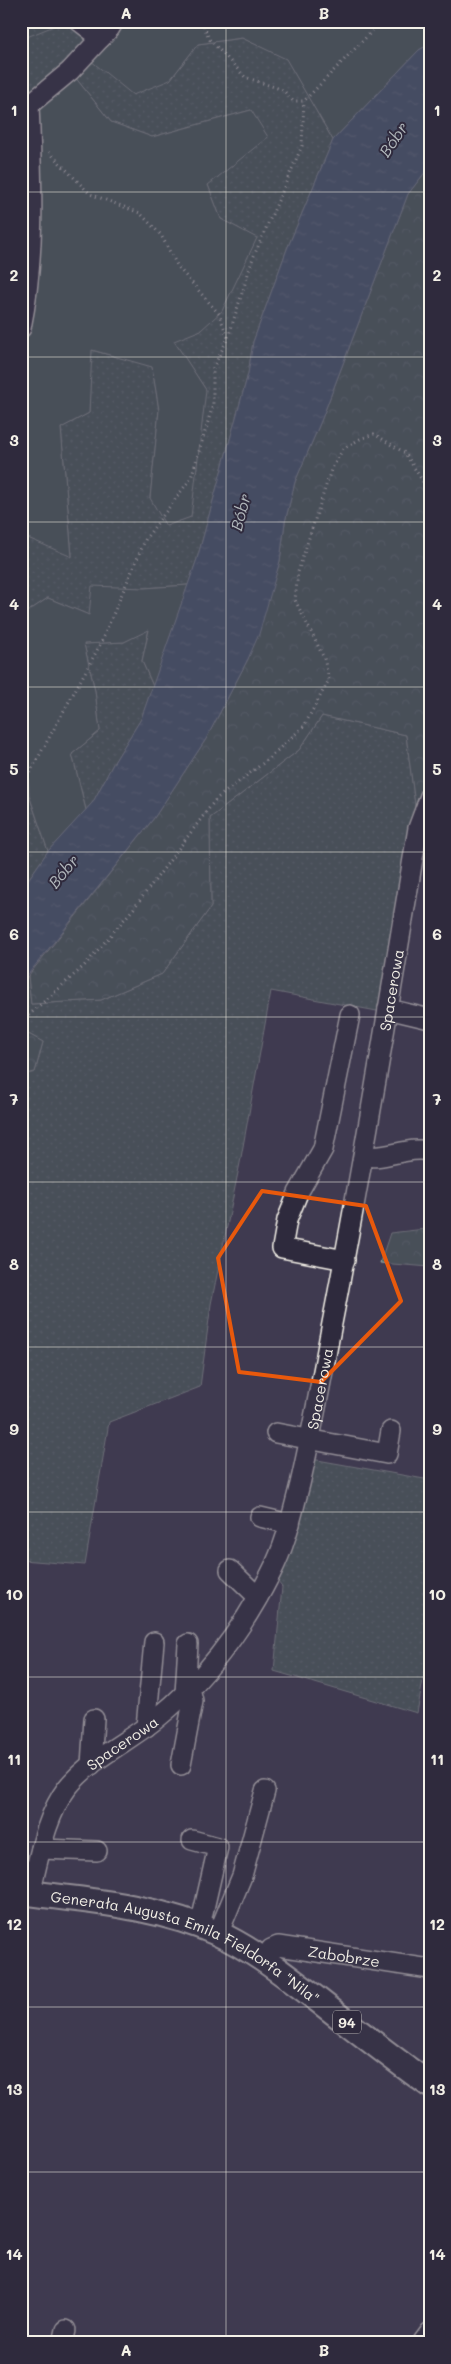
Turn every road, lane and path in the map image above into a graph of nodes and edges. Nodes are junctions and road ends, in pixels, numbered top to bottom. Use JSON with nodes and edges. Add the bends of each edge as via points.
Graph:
{"nodes":[{"id":1,"x":79,"y":21,"type":"edge"},
{"id":2,"x":114,"y":21,"type":"edge"},
{"id":3,"x":202,"y":21,"type":"edge"},
{"id":4,"x":382,"y":21,"type":"edge"},
{"id":5,"x":101,"y":38,"type":"junction"},
{"id":6,"x":304,"y":101,"type":"junction"},
{"id":7,"x":25,"y":104,"type":"edge"},
{"id":8,"x":30,"y":131,"type":"junction"},
{"id":9,"x":21,"y":328,"type":"edge"},
{"id":10,"x":228,"y":338,"type":"junction"},
{"id":11,"x":430,"y":492,"type":"edge"},
{"id":12,"x":21,"y":785,"type":"edge"},
{"id":13,"x":430,"y":796,"type":"edge"},
{"id":14,"x":388,"y":1009,"type":"junction"},
{"id":15,"x":350,"y":1015,"type":"dead end"},
{"id":16,"x":430,"y":1019,"type":"edge"},
{"id":17,"x":21,"y":1022,"type":"edge"},
{"id":18,"x":430,"y":1151,"type":"edge"},
{"id":19,"x":364,"y":1156,"type":"junction"},
{"id":20,"x":345,"y":1260,"type":"junction"},
{"id":21,"x":391,"y":1431,"type":"dead end"},
{"id":22,"x":276,"y":1433,"type":"dead end"},
{"id":23,"x":310,"y":1439,"type":"junction"},
{"id":24,"x":260,"y":1517,"type":"dead end"},
{"id":25,"x":290,"y":1524,"type":"junction"},
{"id":26,"x":230,"y":1570,"type":"dead end"},
{"id":27,"x":258,"y":1597,"type":"junction"},
{"id":28,"x":154,"y":1642,"type":"dead end"},
{"id":29,"x":188,"y":1644,"type":"dead end"},
{"id":30,"x":188,"y":1691,"type":"junction"},
{"id":31,"x":94,"y":1719,"type":"dead end"},
{"id":32,"x":146,"y":1727,"type":"junction"},
{"id":33,"x":91,"y":1765,"type":"junction"},
{"id":34,"x":181,"y":1765,"type":"dead end"},
{"id":35,"x":264,"y":1791,"type":"dead end"},
{"id":36,"x":192,"y":1840,"type":"dead end"},
{"id":37,"x":42,"y":1850,"type":"junction"},
{"id":38,"x":97,"y":1851,"type":"dead end"},
{"id":39,"x":24,"y":1895,"type":"edge"},
{"id":40,"x":209,"y":1930,"type":"junction"},
{"id":41,"x":264,"y":1960,"type":"junction"},
{"id":42,"x":430,"y":1970,"type":"edge"},
{"id":43,"x":430,"y":2085,"type":"edge"},
{"id":44,"x":430,"y":2332,"type":"edge"},
{"id":45,"x":422,"y":2343,"type":"edge"}],
"edges":[{"from":1,"to":5,"type":"street"},
{"from":2,"to":5,"type":"street"},
{"from":3,"to":6,"type":"path","via":[[209,39],[245,77],[283,90],[293,101]]},
{"from":4,"to":6,"type":"path"},
{"from":5,"to":7,"type":"street","via":[[70,71]]},
{"from":6,"to":10,"type":"path","via":[[302,146],[253,258]]},
{"from":7,"to":8,"type":"street"},
{"from":8,"to":9,"type":"street","via":[[31,238],[28,292]]},
{"from":8,"to":10,"type":"path","via":[[90,194],[140,214],[161,235],[178,267],[219,314]]},
{"from":10,"to":12,"type":"path","via":[[213,368],[213,405],[191,478],[146,538],[100,645]]},
{"from":11,"to":17,"type":"path","via":[[405,453],[374,434],[343,449],[331,470],[298,572],[295,600],[324,658],[329,680],[304,726],[216,800],[134,908],[84,966]]},
{"from":13,"to":14,"type":"street","name":"Spacerowa","via":[[418,828]]},
{"from":14,"to":16,"type":"street"},
{"from":14,"to":19,"type":"street","name":"Spacerowa"},
{"from":15,"to":20,"type":"street","via":[[323,1149],[298,1193],[287,1220],[282,1248]]},
{"from":18,"to":19,"type":"street","via":[[416,1148],[377,1158]]},
{"from":19,"to":20,"type":"street","name":"Spacerowa"},
{"from":20,"to":23,"type":"street","name":"Spacerowa"},
{"from":21,"to":23,"type":"street","via":[[387,1454]]},
{"from":22,"to":23,"type":"street"},
{"from":23,"to":25,"type":"street","name":"Spacerowa"},
{"from":24,"to":25,"type":"street"},
{"from":25,"to":27,"type":"street","name":"Spacerowa","via":[[284,1545]]},
{"from":26,"to":27,"type":"street"},
{"from":27,"to":30,"type":"street","name":"Spacerowa","via":[[224,1649]]},
{"from":28,"to":32,"type":"street"},
{"from":29,"to":30,"type":"street"},
{"from":30,"to":32,"type":"street","name":"Spacerowa"},
{"from":30,"to":34,"type":"street","via":[[193,1702]]},
{"from":31,"to":33,"type":"street"},
{"from":32,"to":33,"type":"street","name":"Spacerowa"},
{"from":33,"to":37,"type":"street","name":"Spacerowa","via":[[66,1790],[56,1806]]},
{"from":35,"to":40,"type":"street","via":[[242,1876]]},
{"from":36,"to":40,"type":"street","via":[[218,1847]]},
{"from":37,"to":38,"type":"street"},
{"from":37,"to":39,"type":"street","name":"Spacerowa"},
{"from":39,"to":40,"type":"main road","name":"Generała Augusta Emila Fieldorfa \"Nila\"","number":"94","via":[[100,1901],[148,1910]]},
{"from":40,"to":41,"type":"main road","name":"Generała Augusta Emila Fieldorfa \"Nila\"","number":"94"},
{"from":41,"to":42,"type":"street","name":"Zabobrze","via":[[271,1949],[278,1946]]},
{"from":41,"to":43,"type":"main road","name":"Generała Augusta Emila Fieldorfa \"Nila\"","number":"94"},
{"from":44,"to":45,"type":"street"}]}
